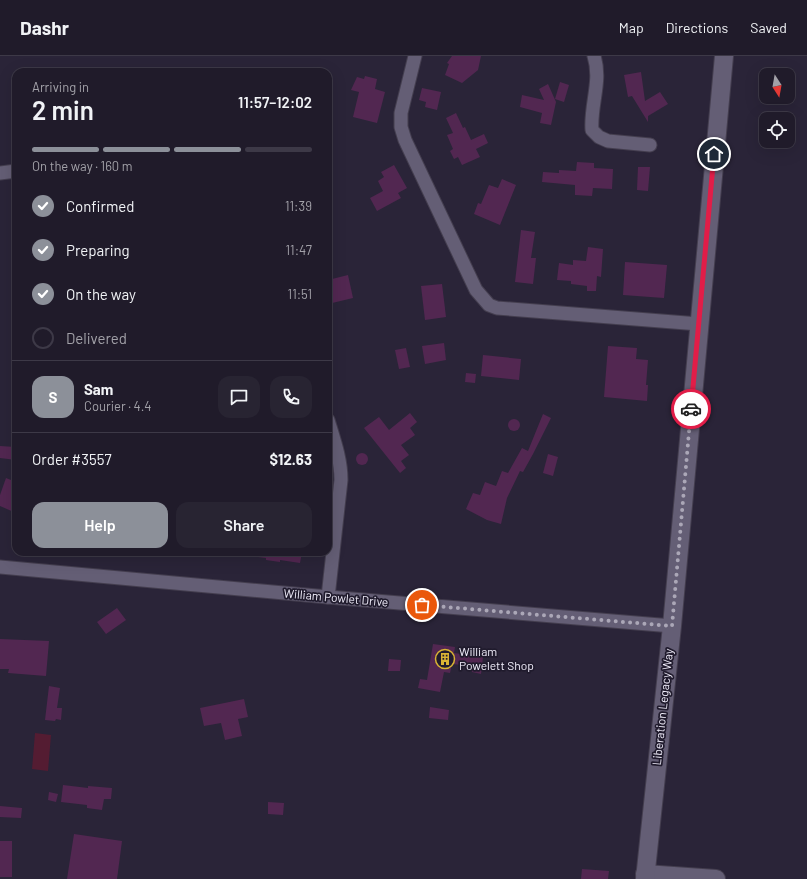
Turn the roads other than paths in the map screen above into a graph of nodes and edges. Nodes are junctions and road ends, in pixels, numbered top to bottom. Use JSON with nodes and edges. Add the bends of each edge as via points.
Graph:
{"nodes":[{"id":1,"x":415,"y":56,"type":"edge"},
{"id":2,"x":594,"y":56,"type":"edge"},
{"id":3,"x":724,"y":56,"type":"edge"},
{"id":4,"x":650,"y":145,"type":"dead end"},
{"id":5,"x":12,"y":171,"type":"edge"},
{"id":6,"x":0,"y":174,"type":"edge"},
{"id":7,"x":699,"y":324,"type":"junction"},
{"id":8,"x":332,"y":434,"type":"edge"},
{"id":9,"x":0,"y":567,"type":"edge"},
{"id":10,"x":328,"y":597,"type":"junction"},
{"id":11,"x":672,"y":626,"type":"junction"},
{"id":12,"x":645,"y":876,"type":"edge"},
{"id":13,"x":716,"y":879,"type":"edge"}],
"edges":[{"from":1,"to":7,"type":"street","via":[[400,113],[401,127],[476,290],[488,305],[497,308]]},
{"from":2,"to":4,"type":"street","via":[[597,77],[592,130],[608,141]]},
{"from":3,"to":7,"type":"main road","name":"Liberation Legacy Way"},
{"from":5,"to":6,"type":"street"},
{"from":7,"to":11,"type":"main road","name":"Liberation Legacy Way"},
{"from":8,"to":10,"type":"street","via":[[341,467],[341,480]]},
{"from":9,"to":10,"type":"street","name":"William Powlet Drive"},
{"from":10,"to":11,"type":"street","name":"William Powlet Drive"},
{"from":11,"to":12,"type":"main road","name":"Liberation Legacy Way"},
{"from":12,"to":13,"type":"main road"}]}
